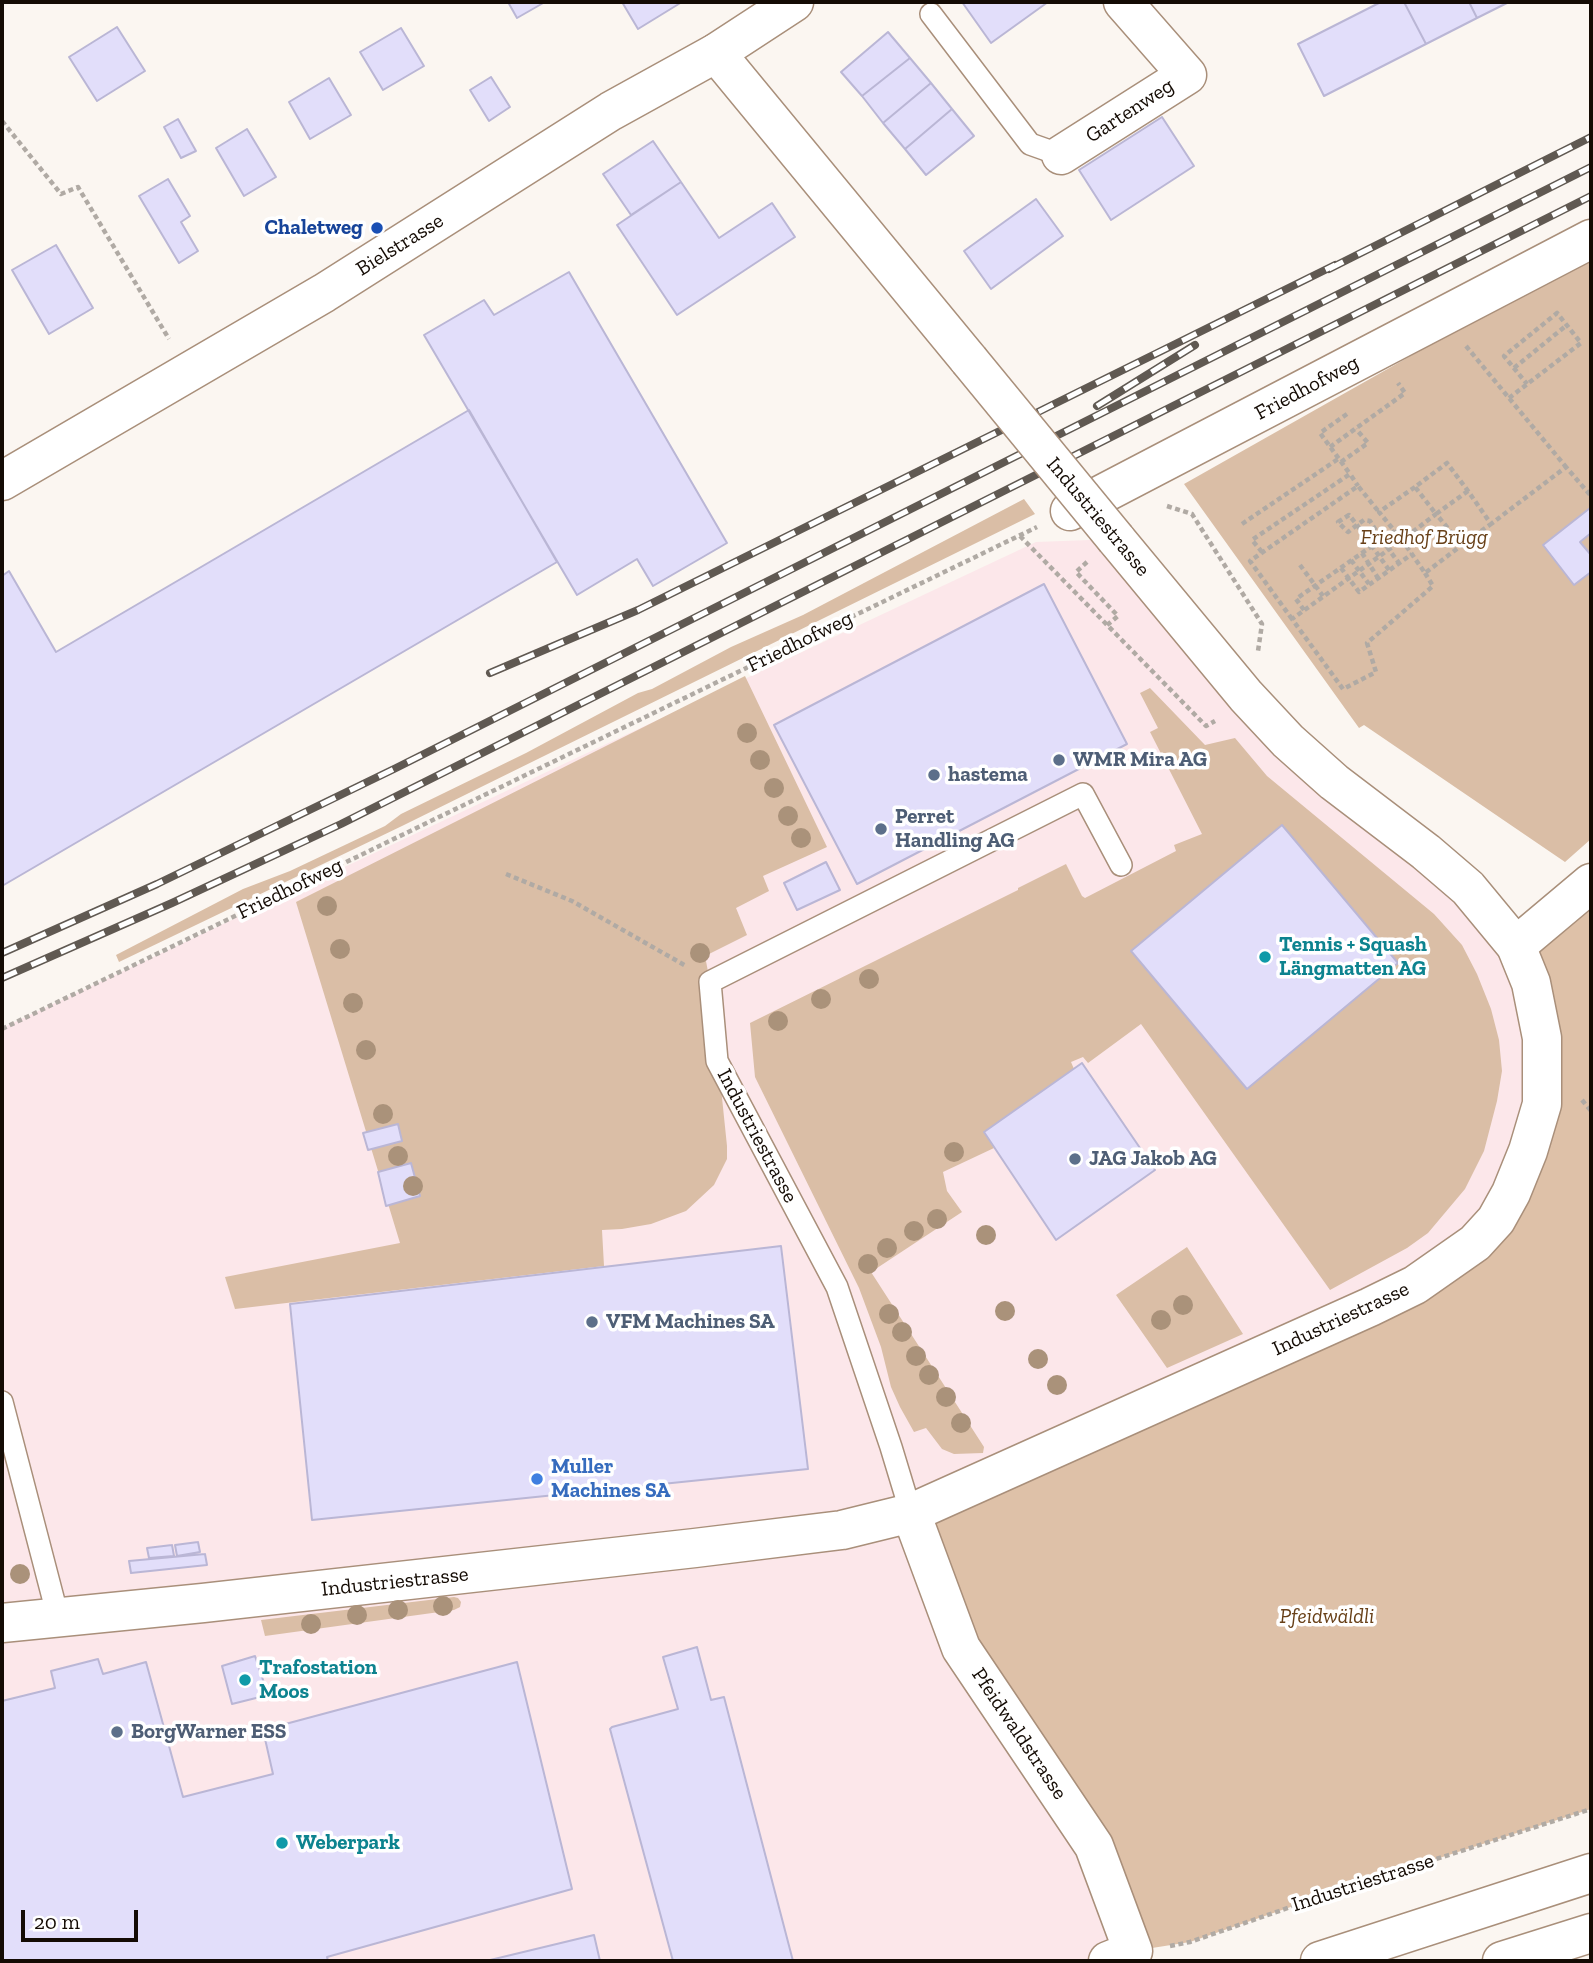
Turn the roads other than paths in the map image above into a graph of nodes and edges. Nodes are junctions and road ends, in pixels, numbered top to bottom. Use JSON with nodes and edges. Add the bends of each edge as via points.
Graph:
{"nodes":[{"id":1,"x":1123,"y":2,"type":"edge"},
{"id":2,"x":791,"y":3,"type":"edge"},
{"id":3,"x":930,"y":14,"type":"dead end"},
{"id":4,"x":716,"y":53,"type":"junction"},
{"id":5,"x":1061,"y":155,"type":"joint"},
{"id":6,"x":1591,"y":239,"type":"edge"},
{"id":7,"x":2,"y":481,"type":"edge"},
{"id":8,"x":1070,"y":511,"type":"road end"},
{"id":9,"x":1121,"y":865,"type":"dead end"},
{"id":10,"x":1591,"y":883,"type":"edge"},
{"id":11,"x":1516,"y":946,"type":"junction"},
{"id":12,"x":2,"y":1402,"type":"edge"},
{"id":13,"x":911,"y":1513,"type":"junction"},
{"id":14,"x":58,"y":1617,"type":"junction"},
{"id":15,"x":2,"y":1623,"type":"edge"},
{"id":16,"x":1591,"y":1873,"type":"edge"},
{"id":17,"x":1591,"y":1933,"type":"edge"},
{"id":18,"x":1121,"y":1956,"type":"edge"},
{"id":19,"x":1321,"y":1961,"type":"edge"},
{"id":20,"x":1503,"y":1961,"type":"edge"}],
"edges":[{"from":1,"to":5,"type":"main road","name":"Gartenweg","via":[[1187,75]]},
{"from":2,"to":4,"type":"main road","name":"Bielstrasse"},
{"from":3,"to":5,"type":"lane","via":[[1030,144]]},
{"from":4,"to":7,"type":"main road","name":"Bielstrasse","via":[[611,111],[336,286]]},
{"from":4,"to":11,"type":"main road","name":"Industriestrasse","bridge":true,"via":[[969,360],[1102,550],[1288,741],[1468,888]]},
{"from":6,"to":8,"type":"main road","name":"Friedhofweg"},
{"from":9,"to":13,"type":"lane","name":"Industriestrasse","via":[[1083,794],[710,982],[717,1061],[836,1287]]},
{"from":10,"to":11,"type":"main road"},
{"from":11,"to":13,"type":"main road","name":"Industriestrasse","via":[[1531,983],[1542,1038],[1542,1104],[1511,1193],[1496,1220],[1475,1243],[1415,1285],[1370,1307]]},
{"from":12,"to":14,"type":"lane"},
{"from":13,"to":14,"type":"main road","name":"Industriestrasse","via":[[842,1530]]},
{"from":13,"to":18,"type":"main road","name":"Pfeidwaldstrasse","via":[[961,1648],[1094,1846]]},
{"from":14,"to":15,"type":"main road","name":"Industriestrasse"},
{"from":16,"to":19,"type":"main road"},
{"from":17,"to":20,"type":"main road"}]}
